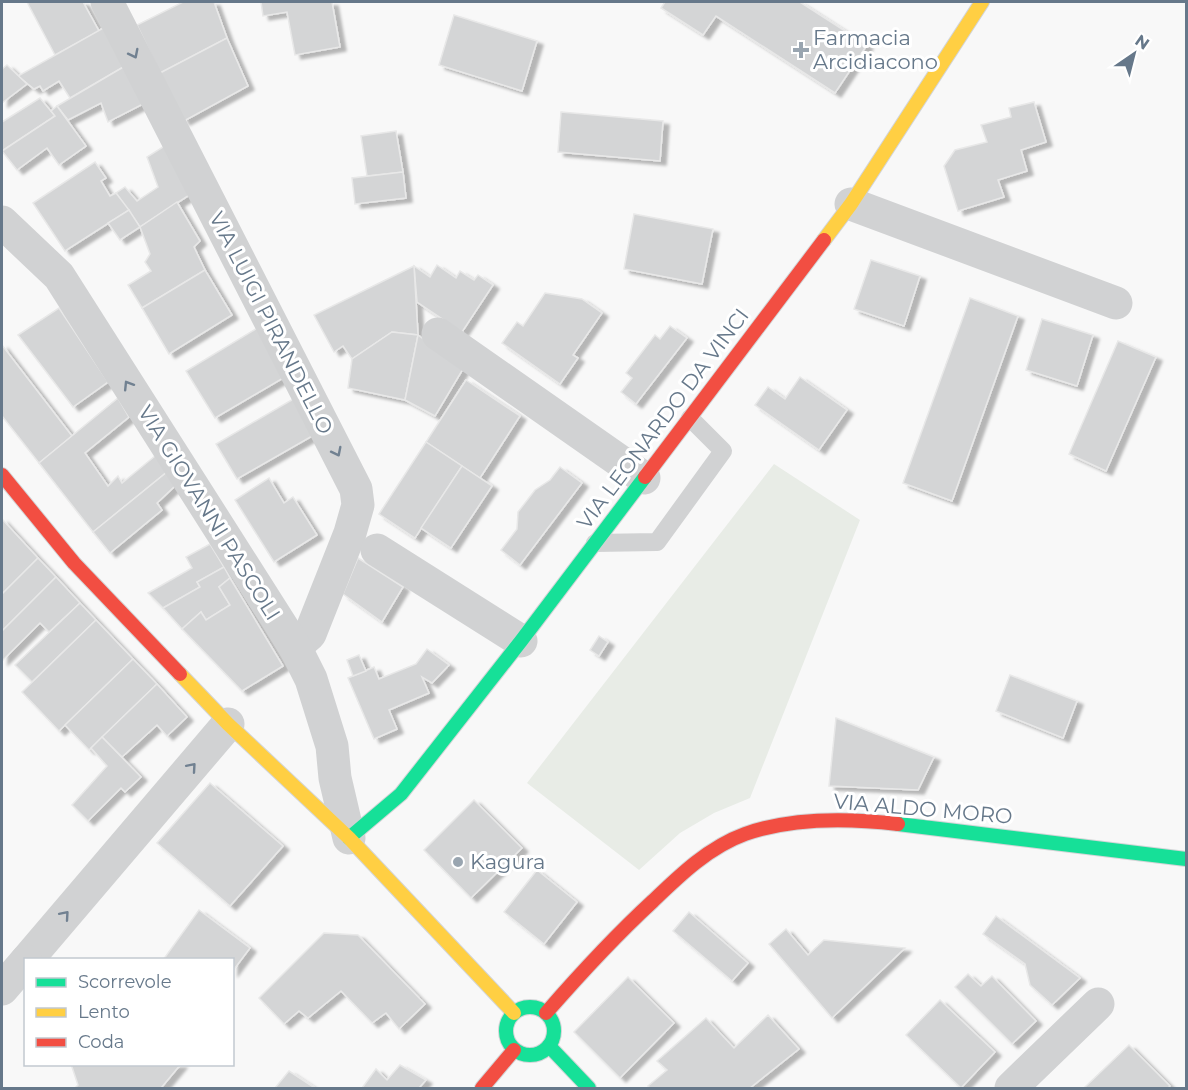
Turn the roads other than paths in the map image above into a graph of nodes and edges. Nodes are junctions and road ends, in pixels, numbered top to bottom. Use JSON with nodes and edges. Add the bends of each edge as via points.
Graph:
{"nodes":[{"id":1,"x":107,"y":2,"type":"edge"},
{"id":2,"x":982,"y":2,"type":"edge"},
{"id":3,"x":851,"y":204,"type":"junction"},
{"id":4,"x":2,"y":222,"type":"edge"},
{"id":5,"x":1116,"y":303,"type":"dead end"},
{"id":6,"x":438,"y":334,"type":"dead end"},
{"id":7,"x":690,"y":418,"type":"junction"},
{"id":8,"x":2,"y":475,"type":"edge"},
{"id":9,"x":644,"y":478,"type":"junction"},
{"id":10,"x":595,"y":543,"type":"junction"},
{"id":11,"x":377,"y":550,"type":"dead end"},
{"id":12,"x":521,"y":642,"type":"junction"},
{"id":13,"x":295,"y":647,"type":"junction"},
{"id":14,"x":228,"y":724,"type":"junction"},
{"id":15,"x":349,"y":838,"type":"junction"},
{"id":16,"x":1186,"y":859,"type":"edge"},
{"id":17,"x":28,"y":958,"type":"edge"},
{"id":18,"x":24,"y":962,"type":"edge"},
{"id":19,"x":2,"y":989,"type":"edge"},
{"id":20,"x":1098,"y":1004,"type":"dead end"},
{"id":21,"x":514,"y":1013,"type":"junction"},
{"id":22,"x":546,"y":1013,"type":"junction"},
{"id":23,"x":549,"y":1046,"type":"junction"},
{"id":24,"x":514,"y":1050,"type":"junction"},
{"id":25,"x":482,"y":1089,"type":"edge"},
{"id":26,"x":589,"y":1089,"type":"edge"},
{"id":27,"x":1011,"y":1089,"type":"edge"}],
"edges":[{"from":1,"to":13,"type":"street","name":"VIA LUIGI PIRANDELLO","one_way":true,"via":[[356,489],[358,505],[350,533],[310,634]]},
{"from":2,"to":3,"type":"main road","name":"VIA LEONARDO DA VINCI"},
{"from":3,"to":5,"type":"street"},
{"from":3,"to":7,"type":"main road","name":"VIA LEONARDO DA VINCI"},
{"from":13,"to":4,"type":"street","name":"VIA GIOVANNI PASCOLI","one_way":true,"via":[[59,276]]},
{"from":6,"to":9,"type":"street"},
{"from":7,"to":9,"type":"main road","name":"VIA LEONARDO DA VINCI"},
{"from":7,"to":10,"type":"lane","via":[[723,451],[657,542]]},
{"from":8,"to":14,"type":"main road","via":[[74,563]]},
{"from":9,"to":10,"type":"main road","name":"VIA LEONARDO DA VINCI"},
{"from":10,"to":12,"type":"main road","name":"VIA LEONARDO DA VINCI"},
{"from":11,"to":12,"type":"street"},
{"from":12,"to":15,"type":"main road","name":"VIA LEONARDO DA VINCI","via":[[400,794]]},
{"from":13,"to":15,"type":"street","name":"VIA GIOVANNI PASCOLI","via":[[311,679],[332,746],[334,778]]},
{"from":14,"to":15,"type":"main road"},
{"from":17,"to":14,"type":"street","one_way":true},
{"from":15,"to":21,"type":"main road"},
{"from":16,"to":22,"type":"main road","name":"VIA ALDO MORO","via":[[870,821],[799,822],[773,827],[742,835],[683,873],[626,925]]},
{"from":18,"to":19,"type":"street"},
{"from":20,"to":27,"type":"street"},
{"from":21,"to":22,"type":"main road","via":[[534,1007]]},
{"from":21,"to":24,"type":"main road","via":[[508,1019],[506,1035]]},
{"from":22,"to":23,"type":"main road","via":[[554,1026]]},
{"from":23,"to":24,"type":"main road","via":[[536,1055]]},
{"from":23,"to":26,"type":"main road"},
{"from":24,"to":25,"type":"main road"}]}
